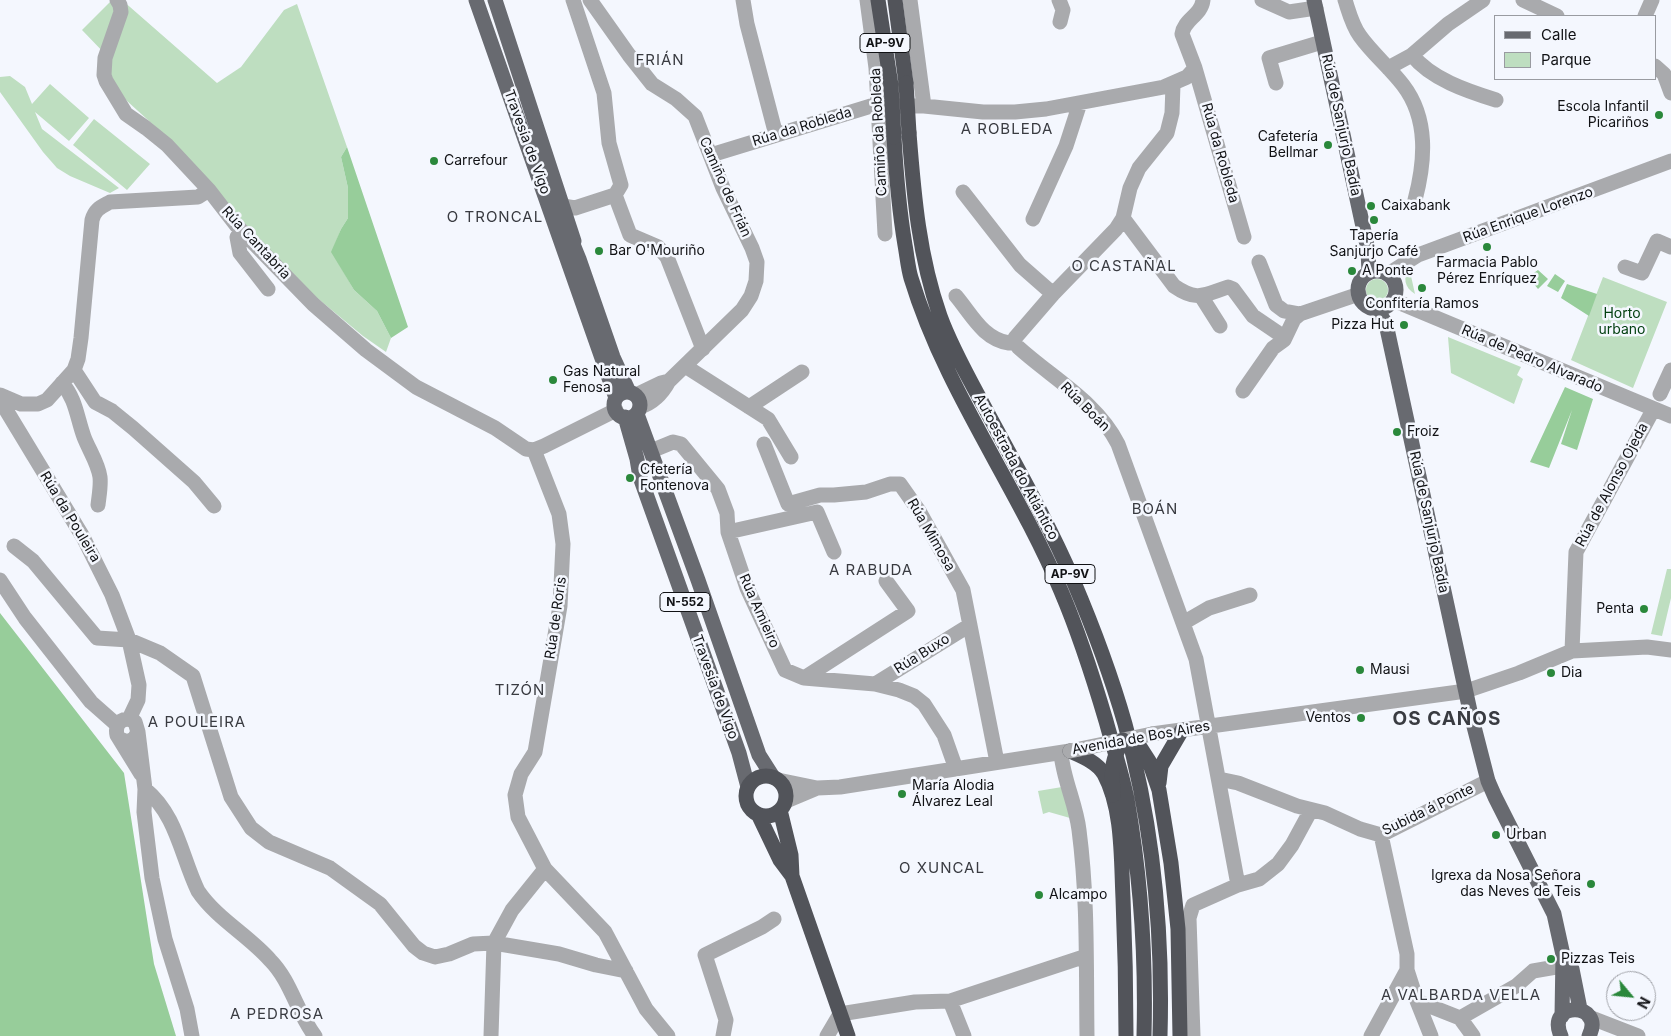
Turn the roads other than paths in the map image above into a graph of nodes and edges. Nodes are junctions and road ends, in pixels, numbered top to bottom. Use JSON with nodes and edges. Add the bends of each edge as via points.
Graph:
{"nodes":[{"id":1,"x":117,"y":0,"type":"edge"},
{"id":2,"x":469,"y":0,"type":"edge"},
{"id":3,"x":476,"y":0,"type":"edge"},
{"id":4,"x":484,"y":0,"type":"edge"},
{"id":5,"x":495,"y":0,"type":"edge"},
{"id":6,"x":573,"y":0,"type":"edge"},
{"id":7,"x":590,"y":0,"type":"edge"},
{"id":8,"x":743,"y":0,"type":"edge"},
{"id":9,"x":867,"y":0,"type":"edge"},
{"id":10,"x":878,"y":0,"type":"edge"},
{"id":11,"x":895,"y":0,"type":"edge"},
{"id":12,"x":910,"y":0,"type":"edge"},
{"id":13,"x":1059,"y":0,"type":"edge"},
{"id":14,"x":1203,"y":0,"type":"edge"},
{"id":15,"x":1262,"y":0,"type":"edge"},
{"id":16,"x":1345,"y":0,"type":"edge"},
{"id":17,"x":1483,"y":0,"type":"edge"},
{"id":18,"x":1523,"y":0,"type":"edge"},
{"id":19,"x":1652,"y":0,"type":"edge"},
{"id":20,"x":1315,"y":4,"type":"edge"},
{"id":21,"x":1555,"y":15,"type":"edge"},
{"id":22,"x":1645,"y":15,"type":"edge"},
{"id":23,"x":1060,"y":22,"type":"dead end"},
{"id":24,"x":1322,"y":42,"type":"junction"},
{"id":25,"x":1412,"y":55,"type":"junction"},
{"id":26,"x":1656,"y":67,"type":"edge"},
{"id":27,"x":1195,"y":68,"type":"junction"},
{"id":28,"x":1388,"y":68,"type":"junction"},
{"id":29,"x":1276,"y":83,"type":"dead end"},
{"id":30,"x":1173,"y":85,"type":"junction"},
{"id":31,"x":1671,"y":93,"type":"edge"},
{"id":32,"x":1496,"y":100,"type":"dead end"},
{"id":33,"x":1080,"y":103,"type":"junction"},
{"id":34,"x":879,"y":106,"type":"junction"},
{"id":35,"x":924,"y":106,"type":"junction"},
{"id":36,"x":776,"y":135,"type":"junction"},
{"id":37,"x":710,"y":155,"type":"junction"},
{"id":38,"x":1671,"y":161,"type":"edge"},
{"id":39,"x":209,"y":190,"type":"junction"},
{"id":40,"x":963,"y":192,"type":"dead end"},
{"id":41,"x":615,"y":195,"type":"junction"},
{"id":42,"x":1415,"y":200,"type":"dead end"},
{"id":43,"x":563,"y":206,"type":"junction"},
{"id":44,"x":1123,"y":218,"type":"junction"},
{"id":45,"x":1033,"y":219,"type":"dead end"},
{"id":46,"x":242,"y":231,"type":"junction"},
{"id":47,"x":885,"y":234,"type":"dead end"},
{"id":48,"x":1244,"y":237,"type":"dead end"},
{"id":49,"x":1671,"y":247,"type":"edge"},
{"id":50,"x":573,"y":261,"type":"junction"},
{"id":51,"x":1259,"y":262,"type":"dead end"},
{"id":52,"x":1625,"y":267,"type":"dead end"},
{"id":53,"x":1379,"y":273,"type":"junction"},
{"id":54,"x":268,"y":289,"type":"dead end"},
{"id":55,"x":1053,"y":294,"type":"junction"},
{"id":56,"x":1359,"y":294,"type":"junction"},
{"id":57,"x":956,"y":296,"type":"dead end"},
{"id":58,"x":1201,"y":296,"type":"junction"},
{"id":59,"x":1387,"y":304,"type":"junction"},
{"id":60,"x":1300,"y":314,"type":"junction"},
{"id":61,"x":1220,"y":326,"type":"dead end"},
{"id":62,"x":1278,"y":332,"type":"dead end"},
{"id":63,"x":1014,"y":342,"type":"junction"},
{"id":64,"x":703,"y":349,"type":"junction"},
{"id":65,"x":685,"y":366,"type":"junction"},
{"id":66,"x":74,"y":370,"type":"junction"},
{"id":67,"x":1671,"y":370,"type":"edge"},
{"id":68,"x":802,"y":372,"type":"dead end"},
{"id":69,"x":62,"y":383,"type":"junction"},
{"id":70,"x":1243,"y":391,"type":"dead end"},
{"id":71,"x":1660,"y":394,"type":"dead end"},
{"id":72,"x":0,"y":395,"type":"edge"},
{"id":73,"x":0,"y":400,"type":"edge"},
{"id":74,"x":628,"y":405,"type":"junction"},
{"id":75,"x":750,"y":407,"type":"junction"},
{"id":76,"x":1653,"y":410,"type":"junction"},
{"id":77,"x":1671,"y":416,"type":"edge"},
{"id":78,"x":764,"y":444,"type":"dead end"},
{"id":79,"x":534,"y":450,"type":"junction"},
{"id":80,"x":651,"y":451,"type":"junction"},
{"id":81,"x":791,"y":457,"type":"dead end"},
{"id":82,"x":98,"y":504,"type":"dead end"},
{"id":83,"x":214,"y":506,"type":"dead end"},
{"id":84,"x":728,"y":532,"type":"junction"},
{"id":85,"x":14,"y":546,"type":"dead end"},
{"id":86,"x":834,"y":552,"type":"dead end"},
{"id":87,"x":0,"y":580,"type":"edge"},
{"id":88,"x":886,"y":581,"type":"dead end"},
{"id":89,"x":0,"y":594,"type":"edge"},
{"id":90,"x":1250,"y":595,"type":"dead end"},
{"id":91,"x":25,"y":618,"type":"junction"},
{"id":92,"x":1183,"y":623,"type":"junction"},
{"id":93,"x":970,"y":625,"type":"junction"},
{"id":94,"x":129,"y":640,"type":"junction"},
{"id":95,"x":1671,"y":650,"type":"edge"},
{"id":96,"x":1572,"y":651,"type":"junction"},
{"id":97,"x":804,"y":678,"type":"junction"},
{"id":98,"x":875,"y":684,"type":"junction"},
{"id":99,"x":1466,"y":691,"type":"junction"},
{"id":100,"x":1208,"y":727,"type":"junction"},
{"id":101,"x":122,"y":728,"type":"junction"},
{"id":102,"x":1182,"y":730,"type":"junction"},
{"id":103,"x":1127,"y":739,"type":"junction"},
{"id":104,"x":1065,"y":752,"type":"junction"},
{"id":105,"x":997,"y":762,"type":"junction"},
{"id":106,"x":956,"y":769,"type":"junction"},
{"id":107,"x":775,"y":778,"type":"junction"},
{"id":108,"x":1219,"y":779,"type":"junction"},
{"id":109,"x":1488,"y":780,"type":"junction"},
{"id":110,"x":144,"y":785,"type":"junction"},
{"id":111,"x":748,"y":787,"type":"junction"},
{"id":112,"x":817,"y":788,"type":"junction"},
{"id":113,"x":1159,"y":790,"type":"junction"},
{"id":114,"x":1114,"y":795,"type":"junction"},
{"id":115,"x":783,"y":806,"type":"junction"},
{"id":116,"x":1311,"y":810,"type":"junction"},
{"id":117,"x":758,"y":814,"type":"junction"},
{"id":118,"x":1381,"y":835,"type":"junction"},
{"id":119,"x":545,"y":869,"type":"junction"},
{"id":120,"x":792,"y":876,"type":"junction"},
{"id":121,"x":1238,"y":885,"type":"junction"},
{"id":122,"x":774,"y":919,"type":"dead end"},
{"id":123,"x":494,"y":943,"type":"junction"},
{"id":124,"x":1086,"y":955,"type":"junction"},
{"id":125,"x":1563,"y":961,"type":"junction"},
{"id":126,"x":1407,"y":970,"type":"junction"},
{"id":127,"x":626,"y":971,"type":"junction"},
{"id":128,"x":950,"y":1001,"type":"junction"},
{"id":129,"x":1417,"y":1001,"type":"junction"},
{"id":130,"x":840,"y":1014,"type":"junction"},
{"id":131,"x":1562,"y":1016,"type":"junction"},
{"id":132,"x":1460,"y":1018,"type":"junction"},
{"id":133,"x":1589,"y":1027,"type":"edge"},
{"id":134,"x":1560,"y":1035,"type":"edge"},
{"id":135,"x":192,"y":1036,"type":"edge"},
{"id":136,"x":315,"y":1036,"type":"edge"},
{"id":137,"x":490,"y":1036,"type":"edge"},
{"id":138,"x":668,"y":1036,"type":"edge"},
{"id":139,"x":723,"y":1036,"type":"edge"},
{"id":140,"x":827,"y":1036,"type":"edge"},
{"id":141,"x":848,"y":1036,"type":"edge"},
{"id":142,"x":964,"y":1036,"type":"edge"},
{"id":143,"x":1087,"y":1036,"type":"edge"},
{"id":144,"x":1126,"y":1036,"type":"edge"},
{"id":145,"x":1144,"y":1036,"type":"edge"},
{"id":146,"x":1160,"y":1036,"type":"edge"},
{"id":147,"x":1180,"y":1036,"type":"edge"},
{"id":148,"x":1193,"y":1036,"type":"edge"},
{"id":149,"x":1371,"y":1036,"type":"edge"},
{"id":150,"x":1431,"y":1036,"type":"edge"},
{"id":151,"x":1473,"y":1036,"type":"edge"},
{"id":152,"x":1638,"y":1036,"type":"edge"}],
"edges":[{"from":1,"to":39,"type":"street","name":"Rúa Cantabria","via":[[121,12],[105,58],[104,75],[126,114],[167,145]]},
{"from":2,"to":50,"type":"main road","number":"N-552","via":[[502,94]]},
{"from":3,"to":50,"type":"main road","name":"Travesía de Vigo"},
{"from":4,"to":50,"type":"main road","name":"Travesía de Vigo","via":[[561,214]]},
{"from":5,"to":43,"type":"main road","number":"N-552"},
{"from":6,"to":41,"type":"street","via":[[604,93],[609,143],[622,185]]},
{"from":7,"to":37,"type":"street","name":"Camiño de Frián","via":[[652,84],[695,116]]},
{"from":8,"to":36,"type":"street"},
{"from":9,"to":34,"type":"street","name":"Camiño da Robleda"},
{"from":10,"to":145,"type":"highway","name":"Autoestrada do Atlántico","number":"AP-9V","bridge":true,"via":[[891,85],[899,211],[911,276],[927,325],[957,390],[1028,520],[1062,592],[1096,686],[1120,768],[1141,896]]},
{"from":11,"to":146,"type":"highway","name":"Autoestrada do Atlántico","number":"AP-9V","bridge":true,"via":[[906,84],[915,209],[925,267],[941,318],[1072,579],[1097,640],[1125,724],[1152,864],[1161,975]]},
{"from":12,"to":35,"type":"street"},
{"from":13,"to":23,"type":"street","via":[[1063,10]]},
{"from":14,"to":27,"type":"street","name":"Rúa da Robleda","via":[[1200,12],[1186,25],[1182,34]]},
{"from":15,"to":20,"type":"street","via":[[1288,12]]},
{"from":16,"to":28,"type":"street","via":[[1360,36]]},
{"from":17,"to":25,"type":"street"},
{"from":18,"to":21,"type":"street"},
{"from":19,"to":22,"type":"street"},
{"from":20,"to":24,"type":"main road","name":"Rúa de Sanjurjo Badía"},
{"from":24,"to":29,"type":"street","via":[[1269,58]]},
{"from":24,"to":53,"type":"main road","name":"Rúa de Sanjurjo Badía","via":[[1368,250]]},
{"from":25,"to":28,"type":"street"},
{"from":25,"to":32,"type":"street","via":[[1419,64],[1462,90]]},
{"from":26,"to":31,"type":"street","via":[[1664,74]]},
{"from":27,"to":30,"type":"street","name":"Rúa da Robleda","via":[[1187,78]]},
{"from":27,"to":48,"type":"street","name":"Rúa da Robleda"},
{"from":28,"to":42,"type":"street","via":[[1404,86],[1417,112],[1423,142],[1422,169]]},
{"from":30,"to":33,"type":"street","name":"Rúa da Robleda"},
{"from":30,"to":44,"type":"street","via":[[1167,133],[1139,168]]},
{"from":33,"to":35,"type":"street","name":"Rúa da Robleda","via":[[1015,112]]},
{"from":33,"to":45,"type":"street","via":[[1066,146]]},
{"from":34,"to":35,"type":"street","name":"Rúa da Robleda"},
{"from":34,"to":36,"type":"street","name":"Rúa da Robleda"},
{"from":34,"to":47,"type":"street","name":"Camiño da Robleda"},
{"from":36,"to":37,"type":"street","name":"Rúa da Robleda"},
{"from":37,"to":64,"type":"street","name":"Camiño de Frián","via":[[757,262],[751,296],[742,310]]},
{"from":38,"to":53,"type":"street","name":"Rúa Enrique Lorenzo","via":[[1418,255]]},
{"from":39,"to":46,"type":"street","name":"Rúa Cantabria"},
{"from":39,"to":66,"type":"street","via":[[198,197],[110,202],[95,212],[81,338]]},
{"from":40,"to":55,"type":"street","via":[[1020,265]]},
{"from":41,"to":43,"type":"street","via":[[575,208]]},
{"from":41,"to":64,"type":"street","via":[[630,236],[658,247],[666,256]]},
{"from":43,"to":50,"type":"main road","number":"N-552"},
{"from":44,"to":55,"type":"street"},
{"from":44,"to":58,"type":"street","via":[[1174,286],[1184,293]]},
{"from":46,"to":54,"type":"street","via":[[237,237],[240,253]]},
{"from":46,"to":79,"type":"street","name":"Rúa Cantabria","via":[[313,304],[400,376]]},
{"from":49,"to":52,"type":"street","via":[[1657,241],[1642,273]]},
{"from":50,"to":74,"type":"main road","name":"Travesía de Vigo","number":"N-552","via":[[613,357]]},
{"from":51,"to":60,"type":"street","via":[[1276,305],[1284,311]]},
{"from":53,"to":56,"type":"main road","name":"Rúa de Sanjurjo Badía","via":[[1360,282]]},
{"from":53,"to":59,"type":"main road","name":"Rúa de Sanjurjo Badía","via":[[1395,283],[1396,294]]},
{"from":55,"to":63,"type":"street"},
{"from":56,"to":59,"type":"main road","name":"Rúa de Sanjurjo Badía","via":[[1366,305]]},
{"from":56,"to":60,"type":"street"},
{"from":57,"to":63,"type":"street","name":"Rúa Boán","via":[[988,335],[999,341]]},
{"from":58,"to":61,"type":"street"},
{"from":58,"to":62,"type":"street","via":[[1228,287],[1233,289],[1253,316]]},
{"from":59,"to":76,"type":"street","name":"Rúa de Pedro Alvarado"},
{"from":59,"to":99,"type":"main road","name":"Rúa de Sanjurjo Badía","via":[[1386,324]]},
{"from":60,"to":70,"type":"street","via":[[1284,340],[1273,348]]},
{"from":63,"to":92,"type":"street","name":"Rúa Boán","via":[[1110,428]]},
{"from":64,"to":65,"type":"street","name":"Camiño de Frián"},
{"from":65,"to":74,"type":"street","name":"Camiño de Frián","via":[[654,400]]},
{"from":65,"to":75,"type":"street"},
{"from":66,"to":69,"type":"street"},
{"from":66,"to":83,"type":"street","via":[[95,402],[133,428],[194,482]]},
{"from":67,"to":71,"type":"street"},
{"from":68,"to":75,"type":"street"},
{"from":69,"to":72,"type":"street","via":[[47,400],[38,404],[21,404]]},
{"from":69,"to":82,"type":"street","via":[[73,401],[98,469]]},
{"from":73,"to":94,"type":"street","name":"Rúa da Pouleira","via":[[91,551]]},
{"from":74,"to":79,"type":"street"},
{"from":74,"to":80,"type":"main road","name":"Travesía de Vigo","number":"N-552"},
{"from":74,"to":111,"type":"main road","name":"Travesía de Vigo","number":"N-552","via":[[640,478],[739,753]]},
{"from":75,"to":81,"type":"street","via":[[768,419]]},
{"from":76,"to":77,"type":"street","name":"Rúa de Pedro Alvarado"},
{"from":76,"to":96,"type":"street","name":"Rúa de Alonso Ojeda","via":[[1576,552]]},
{"from":78,"to":93,"type":"street","name":"Rúa Mimosa","via":[[788,504],[820,495],[866,492],[900,484],[919,511],[963,590]]},
{"from":79,"to":119,"type":"street","name":"Rúa de Roris","via":[[559,514],[564,544],[560,606],[534,752],[521,774],[516,795],[518,817]]},
{"from":80,"to":84,"type":"street","name":"Rúa Amieiro","via":[[673,442],[684,447],[718,489],[727,513]]},
{"from":80,"to":107,"type":"main road","name":"Travesía de Vigo","number":"N-552","via":[[757,750]]},
{"from":84,"to":86,"type":"street","via":[[817,512]]},
{"from":84,"to":97,"type":"street","name":"Rúa Amieiro","via":[[747,588],[785,670]]},
{"from":85,"to":94,"type":"street","via":[[33,561],[97,638]]},
{"from":87,"to":91,"type":"street"},
{"from":88,"to":97,"type":"street","via":[[908,611]]},
{"from":89,"to":91,"type":"street"},
{"from":90,"to":92,"type":"street","via":[[1209,608]]},
{"from":91,"to":101,"type":"street","via":[[91,702]]},
{"from":92,"to":100,"type":"street","name":"Rúa Boán","via":[[1196,660]]},
{"from":93,"to":98,"type":"street","name":"Rúa Buxo"},
{"from":93,"to":105,"type":"street","name":"Rúa Mimosa"},
{"from":94,"to":101,"type":"street","name":"Rúa da Pouleira","via":[[139,692],[136,706]]},
{"from":94,"to":123,"type":"street","via":[[160,653],[193,676],[231,797],[251,828],[269,842],[330,868],[380,904],[423,953],[435,957],[473,944]]},
{"from":95,"to":96,"type":"street","name":"Avenida de Bos Aires","via":[[1634,647]]},
{"from":96,"to":99,"type":"street","name":"Avenida de Bos Aires"},
{"from":97,"to":98,"type":"street","name":"Rúa Amieiro"},
{"from":98,"to":106,"type":"street","name":"Rúa Amieiro","via":[[906,693],[924,704],[944,735]]},
{"from":99,"to":100,"type":"street","name":"Avenida de Bos Aires"},
{"from":99,"to":109,"type":"main road","name":"Rúa de Sanjurjo Badía"},
{"from":100,"to":102,"type":"street","name":"Avenida de Bos Aires"},
{"from":100,"to":108,"type":"street","name":"Rúa Boán"},
{"from":101,"to":110,"type":"street"},
{"from":101,"to":110,"type":"street","via":[[135,722]]},
{"from":102,"to":103,"type":"street","name":"Avenida de Bos Aires","bridge":true},
{"from":102,"to":113,"type":"highway","via":[[1160,766]]},
{"from":103,"to":104,"type":"street","name":"Avenida de Bos Aires","bridge":true},
{"from":103,"to":113,"type":"highway","via":[[1149,761]]},
{"from":103,"to":114,"type":"highway","bridge":true,"via":[[1114,756]]},
{"from":104,"to":105,"type":"street","name":"Avenida de Bos Aires"},
{"from":104,"to":114,"type":"highway","via":[[1084,757],[1103,772]]},
{"from":104,"to":124,"type":"street","via":[[1062,765],[1079,828],[1086,899]]},
{"from":105,"to":106,"type":"street","name":"Avenida de Bos Aires"},
{"from":106,"to":112,"type":"street","name":"Avenida de Bos Aires"},
{"from":107,"to":111,"type":"highway","via":[[762,776]]},
{"from":107,"to":112,"type":"street","name":"Avenida de Bos Aires"},
{"from":107,"to":115,"type":"highway","number":"N-552","via":[[785,790]]},
{"from":108,"to":116,"type":"street","name":"Subida á Ponte"},
{"from":108,"to":121,"type":"street","name":"Rúa Boán"},
{"from":109,"to":118,"type":"street","name":"Subida á Ponte"},
{"from":109,"to":125,"type":"main road","name":"Rúa de Sanjurjo Badía","via":[[1554,914]]},
{"from":110,"to":135,"type":"street","via":[[152,878]]},
{"from":110,"to":136,"type":"street","via":[[168,816],[204,901],[270,960],[285,979]]},
{"from":111,"to":117,"type":"highway","number":"N-552","via":[[748,806]]},
{"from":112,"to":115,"type":"street","name":"Avenida de Bos Aires"},
{"from":113,"to":147,"type":"highway","via":[[1178,929]]},
{"from":114,"to":144,"type":"highway","via":[[1121,850]]},
{"from":115,"to":117,"type":"highway","via":[[770,816]]},
{"from":115,"to":120,"type":"highway","number":"N-552"},
{"from":116,"to":118,"type":"street","name":"Subida á Ponte"},
{"from":116,"to":121,"type":"street","via":[[1278,864],[1259,879]]},
{"from":117,"to":120,"type":"highway","via":[[780,860]]},
{"from":118,"to":126,"type":"street","via":[[1407,954]]},
{"from":119,"to":123,"type":"street","via":[[512,910]]},
{"from":119,"to":127,"type":"street","name":"Rúa de Roris","via":[[605,932]]},
{"from":120,"to":130,"type":"highway","number":"N-552"},
{"from":121,"to":148,"type":"street","via":[[1193,905],[1189,918]]},
{"from":122,"to":139,"type":"street","via":[[705,955],[726,1020]]},
{"from":123,"to":127,"type":"street","via":[[551,952]]},
{"from":123,"to":137,"type":"street"},
{"from":124,"to":128,"type":"street"},
{"from":124,"to":143,"type":"street"},
{"from":125,"to":131,"type":"main road"},
{"from":125,"to":132,"type":"street","via":[[1533,971],[1516,986]]},
{"from":125,"to":133,"type":"main road","via":[[1572,969]]},
{"from":126,"to":129,"type":"street"},
{"from":126,"to":149,"type":"street"},
{"from":127,"to":138,"type":"street","name":"Rúa de Roris","via":[[646,1009]]},
{"from":128,"to":130,"type":"street","via":[[915,1002]]},
{"from":128,"to":142,"type":"street"},
{"from":129,"to":132,"type":"street"},
{"from":129,"to":150,"type":"street"},
{"from":130,"to":140,"type":"street"},
{"from":130,"to":141,"type":"highway","number":"N-552"},
{"from":131,"to":133,"type":"main road","via":[[1568,1010]]},
{"from":131,"to":134,"type":"main road"},
{"from":132,"to":151,"type":"street"},
{"from":133,"to":152,"type":"street","via":[[1608,1026]]}]}
